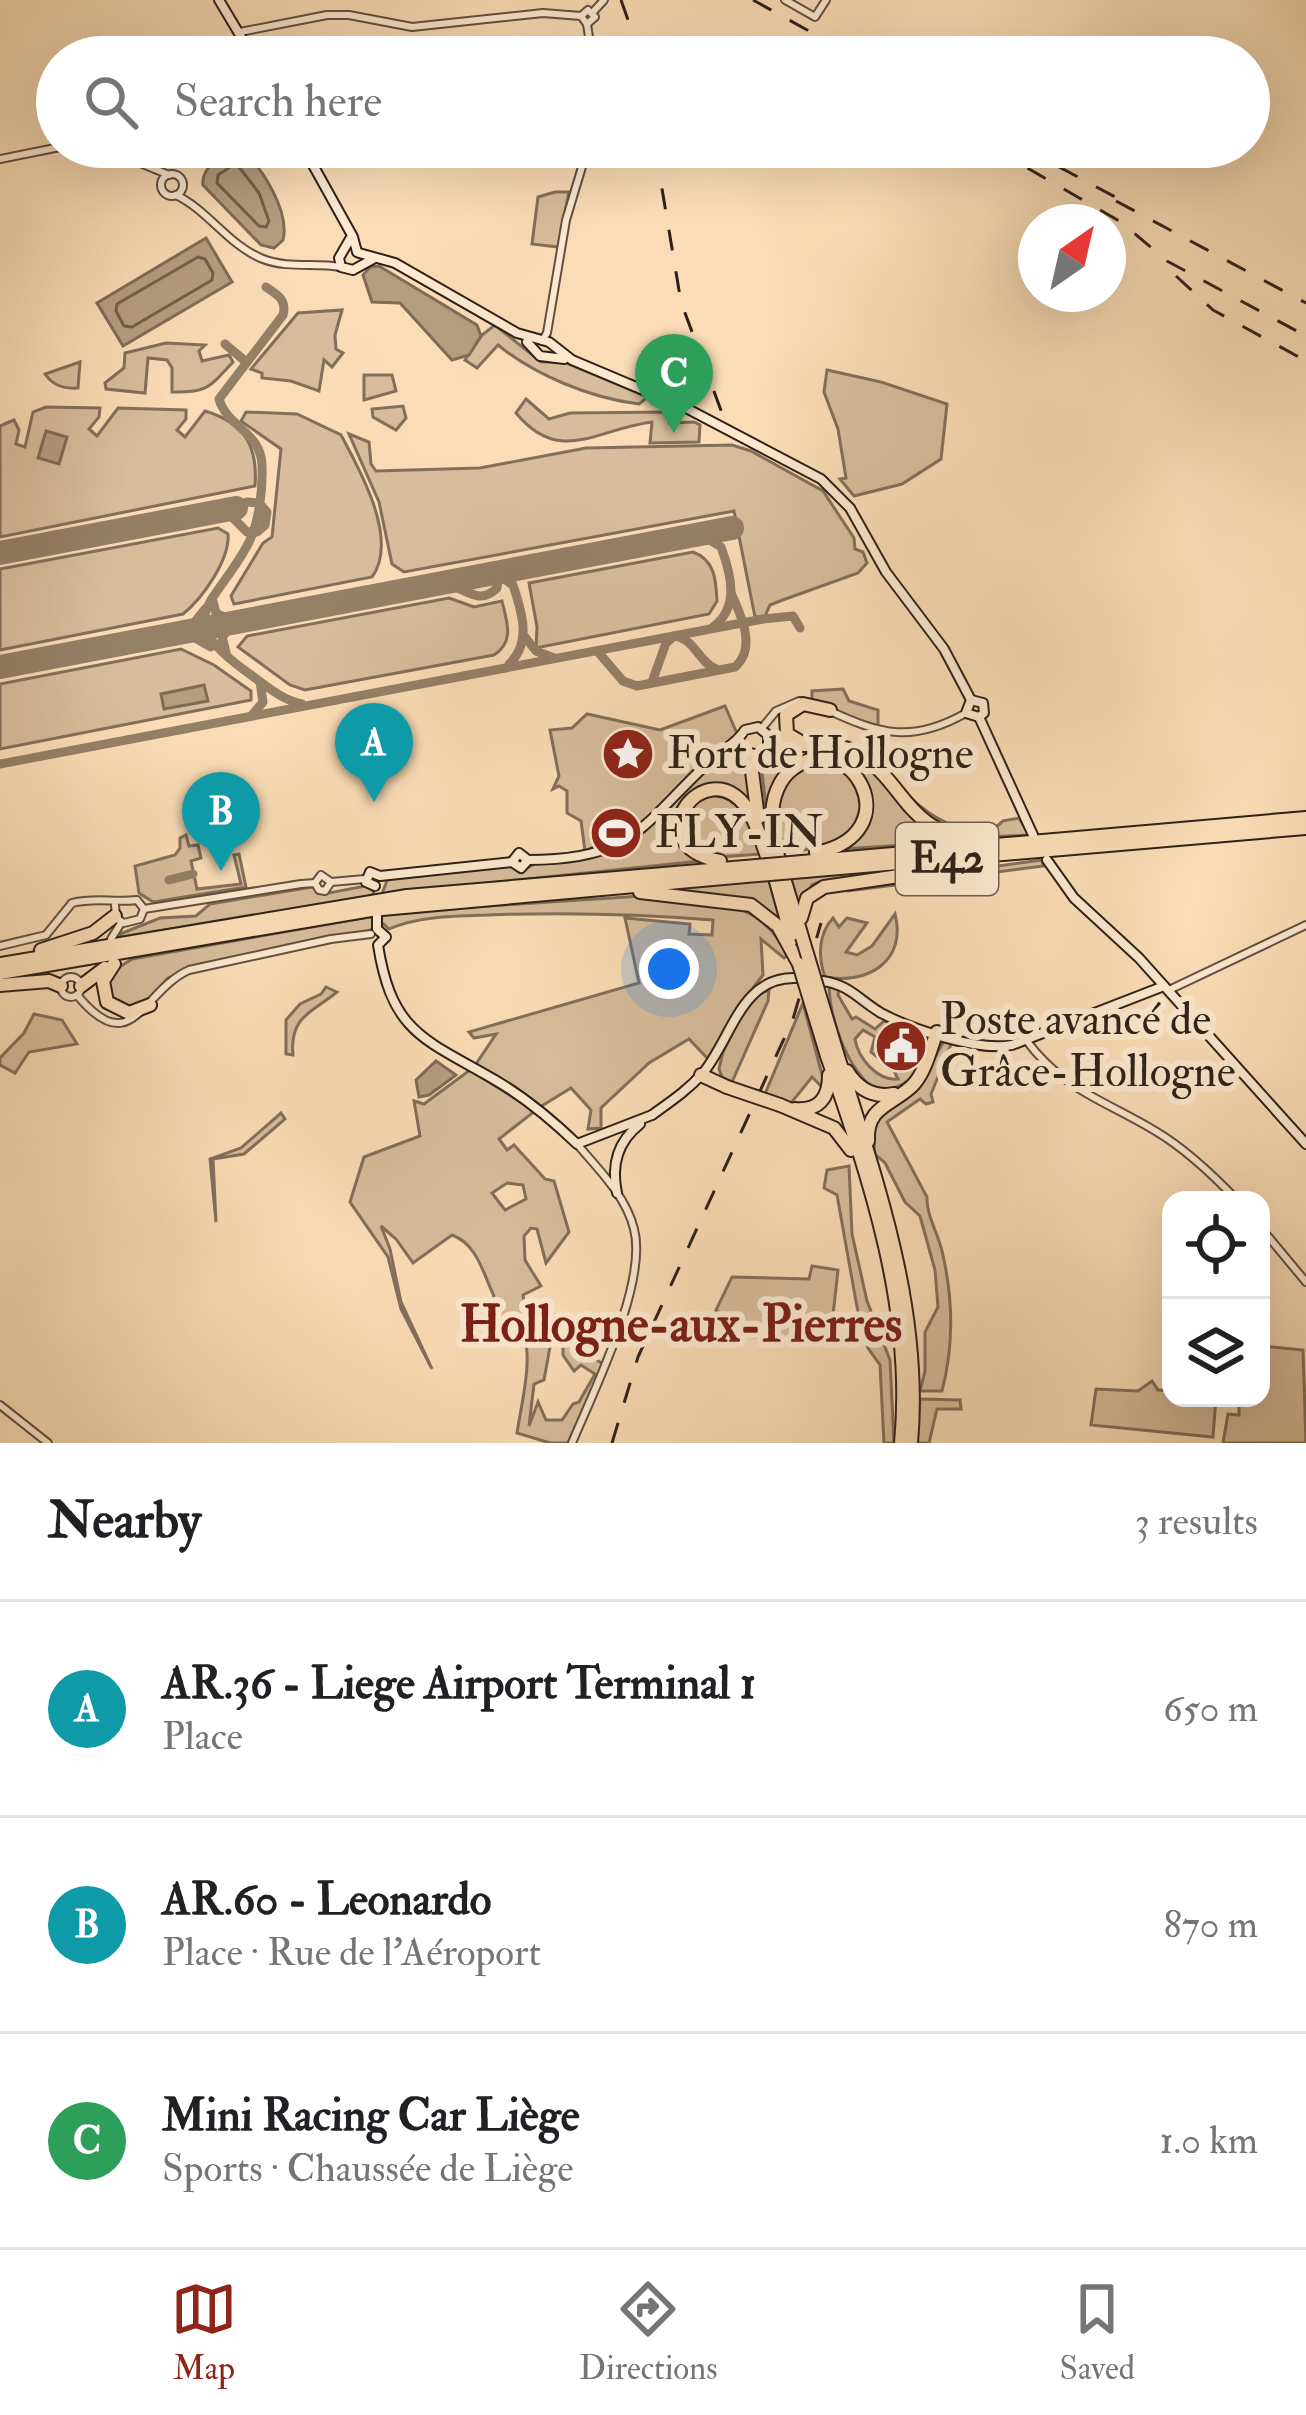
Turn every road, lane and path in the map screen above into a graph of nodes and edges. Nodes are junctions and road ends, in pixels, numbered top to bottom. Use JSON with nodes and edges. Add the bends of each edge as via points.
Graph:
{"nodes":[{"id":1,"x":219,"y":0,"type":"edge"},
{"id":2,"x":604,"y":0,"type":"edge"},
{"id":3,"x":785,"y":0,"type":"edge"},
{"id":4,"x":826,"y":0,"type":"edge"},
{"id":5,"x":593,"y":12,"type":"junction"},
{"id":6,"x":581,"y":16,"type":"junction"},
{"id":7,"x":587,"y":24,"type":"junction"},
{"id":8,"x":240,"y":32,"type":"junction"},
{"id":9,"x":242,"y":36,"type":"edge"},
{"id":10,"x":589,"y":36,"type":"edge"},
{"id":11,"x":36,"y":152,"type":"edge"},
{"id":12,"x":0,"y":159,"type":"edge"},
{"id":13,"x":148,"y":168,"type":"edge"},
{"id":14,"x":150,"y":168,"type":"edge"},
{"id":15,"x":314,"y":168,"type":"edge"},
{"id":16,"x":582,"y":168,"type":"edge"},
{"id":17,"x":169,"y":175,"type":"junction"},
{"id":18,"x":161,"y":184,"type":"junction"},
{"id":19,"x":179,"y":192,"type":"junction"},
{"id":20,"x":352,"y":235,"type":"junction"},
{"id":21,"x":343,"y":252,"type":"junction"},
{"id":22,"x":358,"y":252,"type":"junction"},
{"id":23,"x":374,"y":258,"type":"junction"},
{"id":24,"x":324,"y":265,"type":"junction"},
{"id":25,"x":360,"y":265,"type":"junction"},
{"id":26,"x":341,"y":267,"type":"junction"},
{"id":27,"x":546,"y":345,"type":"junction"},
{"id":28,"x":971,"y":700,"type":"junction"},
{"id":29,"x":830,"y":710,"type":"junction"},
{"id":30,"x":966,"y":713,"type":"junction"},
{"id":31,"x":980,"y":717,"type":"junction"},
{"id":32,"x":766,"y":734,"type":"junction"},
{"id":33,"x":739,"y":741,"type":"junction"},
{"id":34,"x":811,"y":746,"type":"junction"},
{"id":35,"x":751,"y":754,"type":"junction"},
{"id":36,"x":704,"y":767,"type":"junction"},
{"id":37,"x":1306,"y":818,"type":"edge"},
{"id":38,"x":1306,"y":828,"type":"edge"},
{"id":39,"x":1033,"y":835,"type":"dead end"},
{"id":40,"x":993,"y":846,"type":"junction"},
{"id":41,"x":1089,"y":846,"type":"junction"},
{"id":42,"x":968,"y":848,"type":"junction"},
{"id":43,"x":816,"y":853,"type":"junction"},
{"id":44,"x":1047,"y":860,"type":"dead end"},
{"id":45,"x":720,"y":862,"type":"junction"},
{"id":46,"x":803,"y":862,"type":"junction"},
{"id":47,"x":745,"y":868,"type":"junction"},
{"id":48,"x":773,"y":870,"type":"junction"},
{"id":49,"x":380,"y":876,"type":"junction"},
{"id":50,"x":626,"y":876,"type":"junction"},
{"id":51,"x":365,"y":879,"type":"junction"},
{"id":52,"x":597,"y":889,"type":"junction"},
{"id":53,"x":790,"y":892,"type":"junction"},
{"id":54,"x":144,"y":909,"type":"junction"},
{"id":55,"x":117,"y":914,"type":"junction"},
{"id":56,"x":377,"y":916,"type":"dead end"},
{"id":57,"x":799,"y":918,"type":"junction"},
{"id":58,"x":1306,"y":925,"type":"edge"},
{"id":59,"x":792,"y":936,"type":"junction"},
{"id":60,"x":372,"y":937,"type":"junction"},
{"id":61,"x":110,"y":939,"type":"dead end"},
{"id":62,"x":0,"y":946,"type":"edge"},
{"id":63,"x":143,"y":949,"type":"junction"},
{"id":64,"x":6,"y":963,"type":"edge"},
{"id":65,"x":86,"y":964,"type":"dead end"},
{"id":66,"x":114,"y":964,"type":"junction"},
{"id":67,"x":798,"y":971,"type":"junction"},
{"id":68,"x":0,"y":973,"type":"edge"},
{"id":69,"x":1202,"y":975,"type":"junction"},
{"id":70,"x":1156,"y":976,"type":"junction"},
{"id":71,"x":823,"y":981,"type":"dead end"},
{"id":72,"x":0,"y":985,"type":"edge"},
{"id":73,"x":1180,"y":985,"type":"junction"},
{"id":74,"x":61,"y":986,"type":"junction"},
{"id":75,"x":78,"y":986,"type":"junction"},
{"id":76,"x":1167,"y":988,"type":"junction"},
{"id":77,"x":1153,"y":992,"type":"junction"},
{"id":78,"x":1182,"y":1004,"type":"junction"},
{"id":79,"x":150,"y":1005,"type":"junction"},
{"id":80,"x":937,"y":1032,"type":"junction"},
{"id":81,"x":1026,"y":1040,"type":"junction"},
{"id":82,"x":833,"y":1058,"type":"junction"},
{"id":83,"x":703,"y":1073,"type":"junction"},
{"id":84,"x":902,"y":1093,"type":"junction"},
{"id":85,"x":781,"y":1106,"type":"junction"},
{"id":86,"x":652,"y":1115,"type":"junction"},
{"id":87,"x":612,"y":1131,"type":"junction"},
{"id":88,"x":578,"y":1144,"type":"junction"},
{"id":89,"x":1306,"y":1144,"type":"edge"},
{"id":90,"x":621,"y":1145,"type":"junction"},
{"id":91,"x":867,"y":1154,"type":"junction"},
{"id":92,"x":614,"y":1169,"type":"junction"},
{"id":93,"x":863,"y":1172,"type":"junction"},
{"id":94,"x":603,"y":1174,"type":"junction"},
{"id":95,"x":1227,"y":1191,"type":"edge"},
{"id":96,"x":617,"y":1193,"type":"junction"},
{"id":97,"x":1270,"y":1239,"type":"edge"},
{"id":98,"x":1306,"y":1282,"type":"edge"},
{"id":99,"x":0,"y":1405,"type":"edge"},
{"id":100,"x":48,"y":1443,"type":"edge"},
{"id":101,"x":572,"y":1443,"type":"edge"},
{"id":102,"x":901,"y":1443,"type":"edge"},
{"id":103,"x":910,"y":1443,"type":"edge"}],
"edges":[{"from":1,"to":8,"type":"main road"},
{"from":2,"to":5,"type":"street"},
{"from":3,"to":4,"type":"street","via":[[815,17]]},
{"from":5,"to":6,"type":"street"},
{"from":5,"to":7,"type":"street"},
{"from":6,"to":7,"type":"street"},
{"from":6,"to":8,"type":"street","via":[[412,27],[349,14]]},
{"from":7,"to":10,"type":"street"},
{"from":8,"to":9,"type":"main road"},
{"from":11,"to":12,"type":"street"},
{"from":13,"to":18,"type":"street"},
{"from":14,"to":17,"type":"street"},
{"from":15,"to":20,"type":"main road"},
{"from":16,"to":27,"type":"street"},
{"from":17,"to":18,"type":"street"},
{"from":17,"to":19,"type":"street","via":[[179,176]]},
{"from":18,"to":19,"type":"street","via":[[166,194]]},
{"from":19,"to":24,"type":"street","via":[[257,256]]},
{"from":20,"to":21,"type":"main road"},
{"from":20,"to":22,"type":"main road"},
{"from":21,"to":22,"type":"main road"},
{"from":21,"to":24,"type":"street"},
{"from":21,"to":26,"type":"main road"},
{"from":22,"to":23,"type":"main road"},
{"from":22,"to":25,"type":"main road"},
{"from":23,"to":25,"type":"main road"},
{"from":23,"to":27,"type":"main road"},
{"from":24,"to":26,"type":"street"},
{"from":25,"to":26,"type":"main road"},
{"from":27,"to":28,"type":"main road","via":[[826,483],[934,633]]},
{"from":28,"to":30,"type":"main road"},
{"from":28,"to":31,"type":"main road","via":[[983,703]]},
{"from":29,"to":30,"type":"street","via":[[873,730],[904,733]]},
{"from":29,"to":32,"type":"street","via":[[796,701],[776,711]]},
{"from":29,"to":34,"type":"highway","via":[[803,704],[787,715],[787,734]]},
{"from":30,"to":31,"type":"main road"},
{"from":31,"to":39,"type":"main road"},
{"from":32,"to":33,"type":"main road","via":[[745,730]]},
{"from":32,"to":34,"type":"highway"},
{"from":32,"to":35,"type":"main road","via":[[768,749]]},
{"from":33,"to":35,"type":"main road"},
{"from":33,"to":36,"type":"main road"},
{"from":34,"to":40,"type":"highway","via":[[858,754],[932,826]]},
{"from":35,"to":36,"type":"main road"},
{"from":35,"to":48,"type":"highway"},
{"from":35,"to":53,"type":"highway"},
{"from":36,"to":49,"type":"main road","via":[[622,843],[528,860],[521,868],[516,857]]},
{"from":37,"to":40,"type":"highway","number":"E42"},
{"from":38,"to":41,"type":"highway","number":"E42"},
{"from":40,"to":42,"type":"highway","number":"E42"},
{"from":41,"to":46,"type":"highway","number":"E42"},
{"from":41,"to":57,"type":"highway","via":[[828,886],[811,894]]},
{"from":42,"to":43,"type":"highway"},
{"from":42,"to":46,"type":"highway","number":"E42"},
{"from":43,"to":46,"type":"highway"},
{"from":43,"to":53,"type":"highway","via":[[850,841],[867,809],[852,771],[825,759],[791,770],[776,793],[772,829]]},
{"from":44,"to":70,"type":"main road","via":[[1074,898]]},
{"from":45,"to":47,"type":"highway"},
{"from":45,"to":48,"type":"highway","via":[[694,854],[680,832],[684,808],[707,790],[746,807]]},
{"from":45,"to":50,"type":"highway"},
{"from":46,"to":47,"type":"highway","number":"E42","bridge":true},
{"from":47,"to":50,"type":"highway","number":"E42"},
{"from":47,"to":52,"type":"highway","number":"E42"},
{"from":48,"to":59,"type":"highway"},
{"from":49,"to":51,"type":"main road","via":[[373,871]]},
{"from":49,"to":51,"type":"main road","via":[[376,890]]},
{"from":50,"to":64,"type":"highway","number":"E42","via":[[370,901]]},
{"from":51,"to":54,"type":"street","via":[[331,882],[322,891],[315,883]]},
{"from":52,"to":59,"type":"highway","via":[[741,903]]},
{"from":52,"to":63,"type":"highway","number":"E42","via":[[388,908]]},
{"from":53,"to":57,"type":"highway"},
{"from":54,"to":55,"type":"street","via":[[140,920]]},
{"from":54,"to":55,"type":"street","via":[[136,900]]},
{"from":55,"to":61,"type":"street"},
{"from":55,"to":62,"type":"street","via":[[98,898],[72,903],[46,935]]},
{"from":55,"to":64,"type":"highway","via":[[89,935]]},
{"from":56,"to":60,"type":"main road"},
{"from":57,"to":59,"type":"highway"},
{"from":58,"to":69,"type":"street"},
{"from":59,"to":67,"type":"highway"},
{"from":59,"to":82,"type":"highway","bridge":true},
{"from":60,"to":79,"type":"street","via":[[189,970]]},
{"from":60,"to":88,"type":"main road","via":[[412,1029],[515,1093]]},
{"from":63,"to":66,"type":"highway"},
{"from":63,"to":68,"type":"highway","number":"E42"},
{"from":65,"to":75,"type":"street"},
{"from":66,"to":75,"type":"highway"},
{"from":66,"to":79,"type":"highway","via":[[103,981],[107,1002],[129,1013]]},
{"from":67,"to":82,"type":"highway","bridge":true},
{"from":67,"to":83,"type":"main road","via":[[750,995]]},
{"from":69,"to":73,"type":"street"},
{"from":69,"to":76,"type":"street"},
{"from":70,"to":76,"type":"main road"},
{"from":70,"to":77,"type":"main road"},
{"from":71,"to":80,"type":"main road"},
{"from":72,"to":74,"type":"highway"},
{"from":73,"to":76,"type":"street"},
{"from":73,"to":78,"type":"street"},
{"from":74,"to":75,"type":"street","via":[[66,978]]},
{"from":74,"to":75,"type":"street","via":[[66,996]]},
{"from":75,"to":79,"type":"street","via":[[95,1016],[116,1023]]},
{"from":76,"to":77,"type":"main road"},
{"from":76,"to":78,"type":"main road"},
{"from":77,"to":78,"type":"main road"},
{"from":77,"to":81,"type":"main road"},
{"from":78,"to":89,"type":"main road"},
{"from":80,"to":81,"type":"main road","via":[[983,1047]]},
{"from":80,"to":84,"type":"highway","via":[[919,1077]]},
{"from":81,"to":95,"type":"street","via":[[1086,1096],[1164,1136]]},
{"from":82,"to":84,"type":"highway","via":[[866,1091]]},
{"from":82,"to":85,"type":"highway","via":[[822,1102],[804,1110]]},
{"from":82,"to":91,"type":"highway"},
{"from":82,"to":93,"type":"highway"},
{"from":83,"to":85,"type":"highway","bridge":true},
{"from":83,"to":86,"type":"main road"},
{"from":84,"to":91,"type":"highway","via":[[870,1119]]},
{"from":85,"to":93,"type":"highway","via":[[839,1132]]},
{"from":86,"to":87,"type":"main road"},
{"from":86,"to":90,"type":"main road"},
{"from":87,"to":88,"type":"main road"},
{"from":87,"to":90,"type":"main road"},
{"from":88,"to":94,"type":"street"},
{"from":90,"to":92,"type":"main road"},
{"from":91,"to":103,"type":"highway","via":[[906,1296],[914,1367]]},
{"from":92,"to":94,"type":"main road"},
{"from":92,"to":96,"type":"main road"},
{"from":93,"to":102,"type":"highway","via":[[897,1298]]},
{"from":94,"to":96,"type":"street"},
{"from":96,"to":101,"type":"street","via":[[636,1247],[628,1295]]},
{"from":97,"to":98,"type":"street"},
{"from":99,"to":100,"type":"street"}]}
